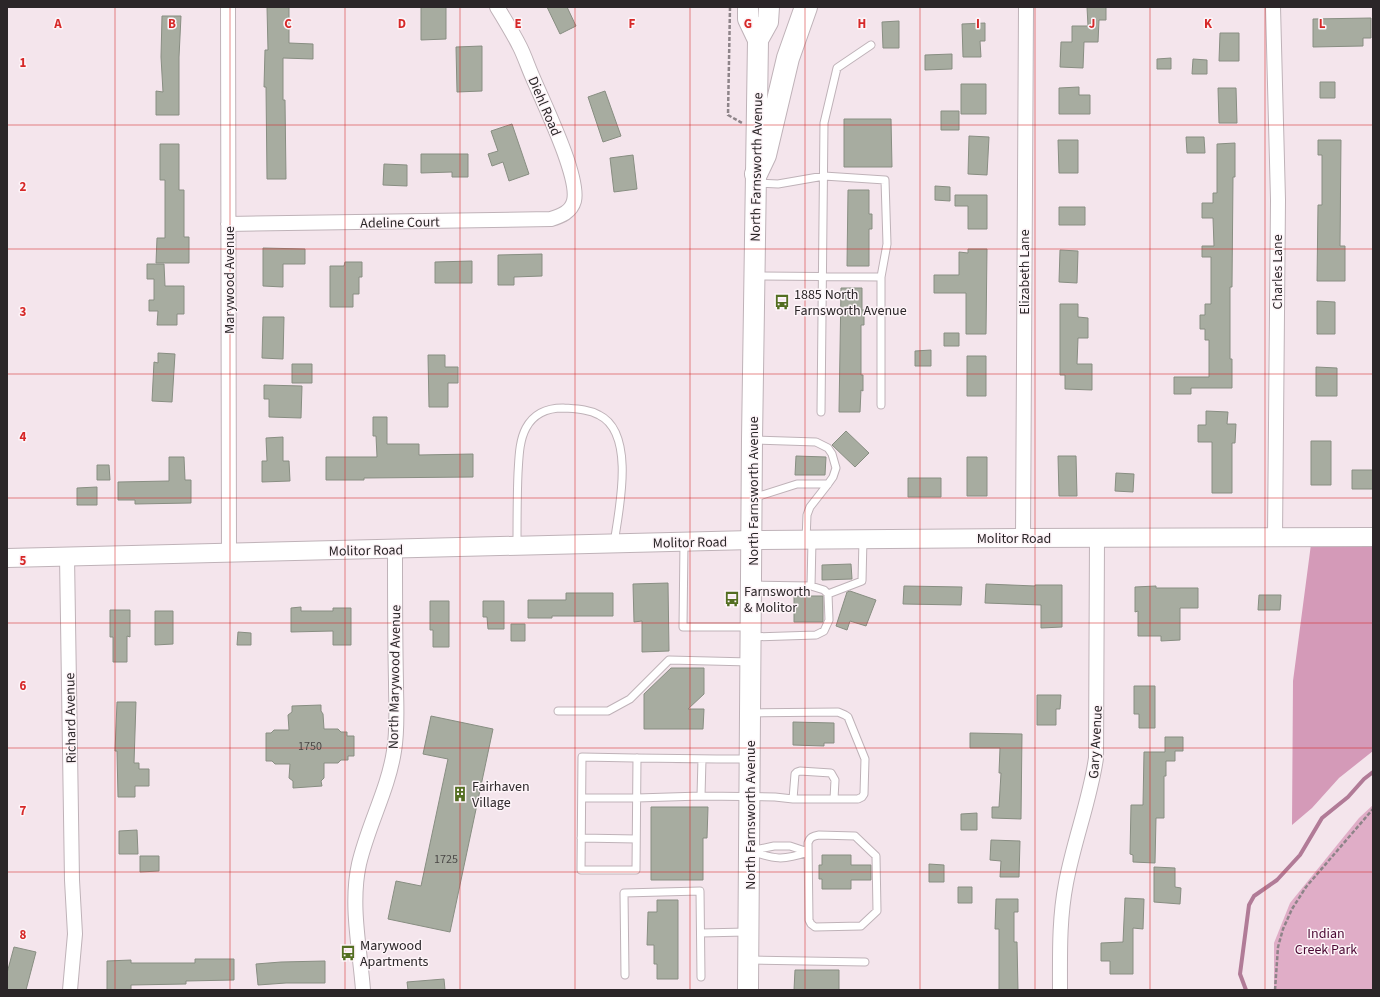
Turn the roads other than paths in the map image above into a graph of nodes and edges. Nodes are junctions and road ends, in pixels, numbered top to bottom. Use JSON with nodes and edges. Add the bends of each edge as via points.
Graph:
{"nodes":[{"id":1,"x":228,"y":7,"type":"edge"},
{"id":2,"x":497,"y":7,"type":"edge"},
{"id":3,"x":748,"y":7,"type":"edge"},
{"id":4,"x":769,"y":7,"type":"edge"},
{"id":5,"x":806,"y":7,"type":"edge"},
{"id":6,"x":1026,"y":7,"type":"edge"},
{"id":7,"x":1273,"y":7,"type":"edge"},
{"id":8,"x":758,"y":40,"type":"junction"},
{"id":9,"x":870,"y":44,"type":"dead end"},
{"id":10,"x":824,"y":176,"type":"junction"},
{"id":11,"x":756,"y":178,"type":"junction"},
{"id":12,"x":569,"y":210,"type":"joint"},
{"id":13,"x":228,"y":224,"type":"junction"},
{"id":14,"x":754,"y":276,"type":"junction"},
{"id":15,"x":823,"y":277,"type":"junction"},
{"id":16,"x":881,"y":277,"type":"junction"},
{"id":17,"x":881,"y":405,"type":"dead end"},
{"id":18,"x":821,"y":412,"type":"dead end"},
{"id":19,"x":752,"y":440,"type":"junction"},
{"id":20,"x":828,"y":484,"type":"junction"},
{"id":21,"x":752,"y":498,"type":"junction"},
{"id":22,"x":1275,"y":537,"type":"junction"},
{"id":23,"x":1373,"y":537,"type":"edge"},
{"id":24,"x":1023,"y":538,"type":"junction"},
{"id":25,"x":1097,"y":538,"type":"junction"},
{"id":26,"x":752,"y":540,"type":"junction"},
{"id":27,"x":809,"y":540,"type":"junction"},
{"id":28,"x":863,"y":540,"type":"junction"},
{"id":29,"x":684,"y":542,"type":"junction"},
{"id":30,"x":614,"y":543,"type":"junction"},
{"id":31,"x":517,"y":546,"type":"junction"},
{"id":32,"x":395,"y":549,"type":"junction"},
{"id":33,"x":229,"y":553,"type":"junction"},
{"id":34,"x":68,"y":556,"type":"junction"},
{"id":35,"x":7,"y":558,"type":"edge"},
{"id":36,"x":752,"y":585,"type":"junction"},
{"id":37,"x":811,"y":586,"type":"junction"},
{"id":38,"x":828,"y":594,"type":"junction"},
{"id":39,"x":751,"y":632,"type":"junction"},
{"id":40,"x":750,"y":662,"type":"junction"},
{"id":41,"x":558,"y":711,"type":"dead end"},
{"id":42,"x":750,"y":713,"type":"junction"},
{"id":43,"x":637,"y":758,"type":"junction"},
{"id":44,"x":702,"y":759,"type":"junction"},
{"id":45,"x":750,"y":759,"type":"junction"},
{"id":46,"x":702,"y":796,"type":"junction"},
{"id":47,"x":750,"y":797,"type":"junction"},
{"id":48,"x":582,"y":798,"type":"junction"},
{"id":49,"x":637,"y":798,"type":"junction"},
{"id":50,"x":793,"y":799,"type":"junction"},
{"id":51,"x":834,"y":799,"type":"junction"},
{"id":52,"x":581,"y":838,"type":"junction"},
{"id":53,"x":636,"y":839,"type":"junction"},
{"id":54,"x":750,"y":851,"type":"junction"},
{"id":55,"x":808,"y":852,"type":"junction"},
{"id":56,"x":749,"y":932,"type":"junction"},
{"id":57,"x":701,"y":933,"type":"junction"},
{"id":58,"x":749,"y":960,"type":"junction"},
{"id":59,"x":866,"y":962,"type":"dead end"},
{"id":60,"x":626,"y":975,"type":"dead end"},
{"id":61,"x":701,"y":977,"type":"dead end"},
{"id":62,"x":70,"y":990,"type":"edge"},
{"id":63,"x":363,"y":990,"type":"edge"},
{"id":64,"x":748,"y":990,"type":"edge"},
{"id":65,"x":1060,"y":990,"type":"edge"}],
"edges":[{"from":1,"to":13,"type":"street","name":"Marywood Avenue"},
{"from":2,"to":12,"type":"street","name":"Diehl Road","via":[[520,46],[557,132],[574,189],[574,201]]},
{"from":3,"to":8,"type":"main road","name":"North Farnsworth Avenue","via":[[748,20]]},
{"from":4,"to":8,"type":"main road","name":"North Farnsworth Avenue","via":[[768,22]]},
{"from":5,"to":11,"type":"highway","via":[[788,58],[766,155]]},
{"from":6,"to":24,"type":"street","name":"Elizabeth Lane"},
{"from":7,"to":22,"type":"street","name":"Charles Lane","via":[[1278,200]]},
{"from":8,"to":11,"type":"main road","name":"North Farnsworth Avenue"},
{"from":9,"to":10,"type":"lane","via":[[837,68],[824,123]]},
{"from":10,"to":11,"type":"lane","via":[[778,184]]},
{"from":10,"to":15,"type":"lane"},
{"from":10,"to":16,"type":"lane","via":[[885,180],[887,244]]},
{"from":11,"to":14,"type":"main road","name":"North Farnsworth Avenue"},
{"from":12,"to":13,"type":"street","name":"Adeline Court","via":[[551,219]]},
{"from":13,"to":33,"type":"street","name":"Marywood Avenue"},
{"from":14,"to":15,"type":"lane"},
{"from":14,"to":19,"type":"main road","name":"North Farnsworth Avenue"},
{"from":15,"to":16,"type":"lane"},
{"from":15,"to":18,"type":"lane"},
{"from":16,"to":17,"type":"lane"},
{"from":19,"to":20,"type":"lane","via":[[816,442],[828,448],[836,468]]},
{"from":19,"to":21,"type":"main road","name":"North Farnsworth Avenue"},
{"from":20,"to":21,"type":"lane","via":[[797,484]]},
{"from":20,"to":27,"type":"lane","via":[[810,507],[807,515]]},
{"from":21,"to":26,"type":"main road","name":"North Farnsworth Avenue"},
{"from":22,"to":23,"type":"street","name":"Molitor Road"},
{"from":22,"to":25,"type":"street","name":"Molitor Road"},
{"from":24,"to":25,"type":"street","name":"Molitor Road"},
{"from":24,"to":28,"type":"street","name":"Molitor Road"},
{"from":25,"to":65,"type":"street","name":"Gary Avenue","via":[[1096,758],[1061,908]]},
{"from":26,"to":27,"type":"street","name":"Molitor Road"},
{"from":26,"to":29,"type":"street","name":"Molitor Road"},
{"from":26,"to":36,"type":"main road","name":"North Farnsworth Avenue"},
{"from":27,"to":28,"type":"street","name":"Molitor Road"},
{"from":27,"to":37,"type":"lane"},
{"from":28,"to":38,"type":"lane","via":[[862,580]]},
{"from":29,"to":30,"type":"street","name":"Molitor Road"},
{"from":29,"to":39,"type":"lane","via":[[683,627]]},
{"from":30,"to":31,"type":"street","name":"Molitor Road"},
{"from":30,"to":31,"type":"lane","via":[[620,509],[623,457],[619,439],[610,424],[600,415],[584,410],[556,408],[542,411],[532,419],[522,440],[516,502]]},
{"from":31,"to":32,"type":"street","name":"Molitor Road"},
{"from":32,"to":33,"type":"street","name":"Molitor Road"},
{"from":32,"to":63,"type":"street","name":"North Marywood Avenue","via":[[394,752],[389,776],[365,842],[356,886]]},
{"from":33,"to":34,"type":"street","name":"Molitor Road"},
{"from":34,"to":35,"type":"street","name":"Molitor Road"},
{"from":34,"to":62,"type":"street","name":"Richard Avenue","via":[[75,934]]},
{"from":36,"to":37,"type":"lane"},
{"from":36,"to":39,"type":"main road","name":"North Farnsworth Avenue"},
{"from":37,"to":38,"type":"lane"},
{"from":38,"to":39,"type":"lane","via":[[829,620],[824,631],[816,634]]},
{"from":39,"to":40,"type":"main road","name":"North Farnsworth Avenue"},
{"from":40,"to":41,"type":"lane","via":[[669,660],[630,699],[608,711]]},
{"from":40,"to":42,"type":"main road","name":"North Farnsworth Avenue"},
{"from":42,"to":45,"type":"main road","name":"North Farnsworth Avenue"},
{"from":42,"to":51,"type":"lane","via":[[838,712],[848,717],[864,755],[864,794],[858,799]]},
{"from":43,"to":44,"type":"lane"},
{"from":43,"to":48,"type":"lane","via":[[582,757]]},
{"from":43,"to":49,"type":"lane"},
{"from":44,"to":45,"type":"lane"},
{"from":44,"to":46,"type":"lane"},
{"from":45,"to":47,"type":"main road","name":"North Farnsworth Avenue"},
{"from":46,"to":47,"type":"lane"},
{"from":46,"to":49,"type":"lane"},
{"from":47,"to":50,"type":"lane"},
{"from":47,"to":54,"type":"main road","name":"North Farnsworth Avenue"},
{"from":48,"to":49,"type":"lane"},
{"from":48,"to":52,"type":"lane"},
{"from":49,"to":53,"type":"lane"},
{"from":50,"to":51,"type":"lane"},
{"from":50,"to":51,"type":"lane","via":[[795,774],[800,771],[831,773],[835,780]]},
{"from":52,"to":53,"type":"lane"},
{"from":52,"to":53,"type":"lane","via":[[581,870],[636,870]]},
{"from":54,"to":55,"type":"lane","via":[[790,846]]},
{"from":54,"to":55,"type":"lane","via":[[774,858],[791,858]]},
{"from":54,"to":56,"type":"main road","name":"North Farnsworth Avenue"},
{"from":55,"to":55,"type":"lane","via":[[811,924],[815,927],[860,926],[877,911],[876,856],[855,836],[813,836],[808,843]]},
{"from":56,"to":57,"type":"lane"},
{"from":56,"to":58,"type":"main road","name":"North Farnsworth Avenue"},
{"from":57,"to":60,"type":"lane","via":[[700,891],[624,893]]},
{"from":57,"to":61,"type":"lane"},
{"from":58,"to":59,"type":"lane"},
{"from":58,"to":64,"type":"main road","name":"North Farnsworth Avenue"}]}
